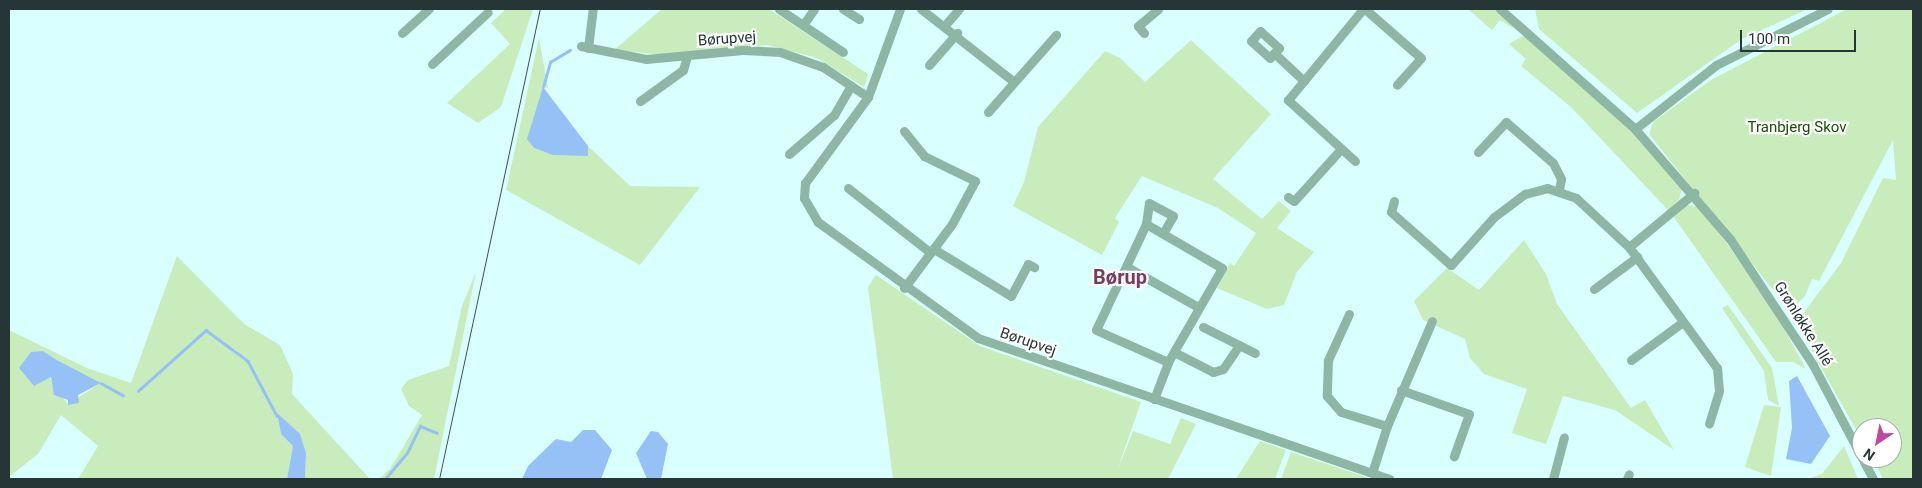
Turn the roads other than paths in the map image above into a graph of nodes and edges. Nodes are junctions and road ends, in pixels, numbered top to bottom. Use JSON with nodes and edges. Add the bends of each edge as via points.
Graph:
{"nodes":[{"id":1,"x":429,"y":9,"type":"edge"},
{"id":2,"x":594,"y":9,"type":"edge"},
{"id":3,"x":779,"y":9,"type":"edge"},
{"id":4,"x":814,"y":9,"type":"edge"},
{"id":5,"x":844,"y":9,"type":"edge"},
{"id":6,"x":900,"y":9,"type":"edge"},
{"id":7,"x":921,"y":9,"type":"edge"},
{"id":8,"x":958,"y":9,"type":"edge"},
{"id":9,"x":1158,"y":9,"type":"edge"},
{"id":10,"x":1364,"y":9,"type":"edge"},
{"id":11,"x":1500,"y":9,"type":"edge"},
{"id":12,"x":1828,"y":9,"type":"edge"},
{"id":13,"x":488,"y":13,"type":"edge"},
{"id":14,"x":859,"y":19,"type":"dead end"},
{"id":15,"x":946,"y":24,"type":"junction"},
{"id":16,"x":803,"y":25,"type":"junction"},
{"id":17,"x":402,"y":33,"type":"dead end"},
{"id":18,"x":957,"y":33,"type":"junction"},
{"id":19,"x":1144,"y":33,"type":"dead end"},
{"id":20,"x":1056,"y":35,"type":"dead end"},
{"id":21,"x":843,"y":52,"type":"dead end"},
{"id":22,"x":1274,"y":53,"type":"dead end"},
{"id":23,"x":687,"y":56,"type":"junction"},
{"id":24,"x":432,"y":64,"type":"dead end"},
{"id":25,"x":929,"y":66,"type":"dead end"},
{"id":26,"x":1304,"y":80,"type":"junction"},
{"id":27,"x":1014,"y":82,"type":"junction"},
{"id":28,"x":1397,"y":85,"type":"dead end"},
{"id":29,"x":851,"y":86,"type":"junction"},
{"id":30,"x":868,"y":97,"type":"junction"},
{"id":31,"x":640,"y":101,"type":"dead end"},
{"id":32,"x":988,"y":112,"type":"dead end"},
{"id":33,"x":1636,"y":129,"type":"junction"},
{"id":34,"x":904,"y":131,"type":"dead end"},
{"id":35,"x":1341,"y":149,"type":"junction"},
{"id":36,"x":1478,"y":152,"type":"dead end"},
{"id":37,"x":789,"y":154,"type":"dead end"},
{"id":38,"x":1355,"y":162,"type":"dead end"},
{"id":39,"x":848,"y":188,"type":"dead end"},
{"id":40,"x":1559,"y":189,"type":"junction"},
{"id":41,"x":1694,"y":194,"type":"junction"},
{"id":42,"x":1288,"y":197,"type":"dead end"},
{"id":43,"x":1394,"y":201,"type":"dead end"},
{"id":44,"x":1146,"y":224,"type":"junction"},
{"id":45,"x":1163,"y":233,"type":"junction"},
{"id":46,"x":1629,"y":247,"type":"junction"},
{"id":47,"x":932,"y":251,"type":"junction"},
{"id":48,"x":1637,"y":257,"type":"junction"},
{"id":49,"x":1034,"y":267,"type":"dead end"},
{"id":50,"x":1127,"y":267,"type":"junction"},
{"id":51,"x":904,"y":288,"type":"junction"},
{"id":52,"x":1594,"y":289,"type":"dead end"},
{"id":53,"x":1198,"y":307,"type":"junction"},
{"id":54,"x":1349,"y":314,"type":"dead end"},
{"id":55,"x":1432,"y":321,"type":"dead end"},
{"id":56,"x":1683,"y":322,"type":"junction"},
{"id":57,"x":1202,"y":327,"type":"dead end"},
{"id":58,"x":1239,"y":345,"type":"junction"},
{"id":59,"x":1174,"y":352,"type":"junction"},
{"id":60,"x":1255,"y":353,"type":"dead end"},
{"id":61,"x":1631,"y":360,"type":"dead end"},
{"id":62,"x":1168,"y":362,"type":"junction"},
{"id":63,"x":1401,"y":390,"type":"junction"},
{"id":64,"x":1154,"y":399,"type":"junction"},
{"id":65,"x":1709,"y":423,"type":"dead end"},
{"id":66,"x":1387,"y":426,"type":"junction"},
{"id":67,"x":1564,"y":437,"type":"dead end"},
{"id":68,"x":1454,"y":456,"type":"dead end"},
{"id":69,"x":1372,"y":473,"type":"junction"},
{"id":70,"x":1389,"y":479,"type":"edge"},
{"id":71,"x":1553,"y":479,"type":"edge"},
{"id":72,"x":1873,"y":479,"type":"edge"}],
"edges":[{"from":1,"to":17,"type":"street"},
{"from":2,"to":23,"type":"street","name":"Børupvej","via":[[585,47],[646,59]]},
{"from":3,"to":16,"type":"street"},
{"from":4,"to":16,"type":"street"},
{"from":5,"to":14,"type":"street"},
{"from":6,"to":30,"type":"street","name":"Børupvej"},
{"from":7,"to":15,"type":"street"},
{"from":8,"to":15,"type":"street"},
{"from":9,"to":19,"type":"street","via":[[1138,26]]},
{"from":10,"to":26,"type":"street"},
{"from":10,"to":28,"type":"street","via":[[1421,58]]},
{"from":11,"to":33,"type":"street","name":"Grønløkke Allé"},
{"from":12,"to":33,"type":"street","via":[[1716,65]]},
{"from":13,"to":24,"type":"street"},
{"from":15,"to":18,"type":"street"},
{"from":16,"to":21,"type":"street"},
{"from":18,"to":25,"type":"street"},
{"from":18,"to":27,"type":"street"},
{"from":20,"to":27,"type":"street"},
{"from":22,"to":26,"type":"street"},
{"from":23,"to":29,"type":"street","name":"Børupvej","via":[[743,50],[780,52],[823,67]]},
{"from":23,"to":31,"type":"street","name":"Børupvej","via":[[683,70]]},
{"from":26,"to":35,"type":"street","via":[[1288,100]]},
{"from":27,"to":32,"type":"street"},
{"from":29,"to":30,"type":"street","name":"Børupvej"},
{"from":29,"to":37,"type":"street","via":[[834,115]]},
{"from":30,"to":51,"type":"street","name":"Børupvej","via":[[812,171],[804,198],[822,225]]},
{"from":33,"to":41,"type":"street","name":"Grønløkke Allé"},
{"from":34,"to":47,"type":"street","via":[[924,156],[975,181]]},
{"from":35,"to":38,"type":"street"},
{"from":35,"to":42,"type":"street","via":[[1294,201]]},
{"from":36,"to":40,"type":"street","via":[[1506,122],[1553,163],[1561,179]]},
{"from":39,"to":47,"type":"street"},
{"from":40,"to":43,"type":"street","via":[[1535,190],[1515,200],[1451,265],[1391,212]]},
{"from":40,"to":46,"type":"street","via":[[1589,209]]},
{"from":41,"to":46,"type":"street"},
{"from":41,"to":72,"type":"street","name":"Grønløkke Allé","via":[[1783,316]]},
{"from":44,"to":45,"type":"street"},
{"from":44,"to":45,"type":"street","via":[[1150,204],[1173,216]]},
{"from":44,"to":50,"type":"street"},
{"from":45,"to":53,"type":"street","via":[[1222,268]]},
{"from":46,"to":48,"type":"street"},
{"from":47,"to":49,"type":"street","via":[[1011,296],[1028,264]]},
{"from":47,"to":51,"type":"street"},
{"from":48,"to":52,"type":"street"},
{"from":48,"to":56,"type":"street"},
{"from":50,"to":53,"type":"street"},
{"from":50,"to":62,"type":"street","via":[[1096,330]]},
{"from":51,"to":64,"type":"street","name":"Børupvej","via":[[978,338]]},
{"from":53,"to":59,"type":"street"},
{"from":54,"to":66,"type":"street","via":[[1328,360],[1327,396],[1341,412]]},
{"from":55,"to":63,"type":"street"},
{"from":56,"to":61,"type":"street"},
{"from":56,"to":65,"type":"street","via":[[1718,374],[1719,391]]},
{"from":57,"to":58,"type":"street"},
{"from":58,"to":59,"type":"street","via":[[1223,369],[1214,372]]},
{"from":58,"to":60,"type":"street"},
{"from":59,"to":62,"type":"street"},
{"from":62,"to":64,"type":"street"},
{"from":63,"to":66,"type":"street"},
{"from":63,"to":68,"type":"street","via":[[1469,414]]},
{"from":64,"to":69,"type":"street","name":"Børupvej"},
{"from":66,"to":69,"type":"street"},
{"from":67,"to":71,"type":"street"},
{"from":69,"to":70,"type":"street","name":"Børupvej"}]}
